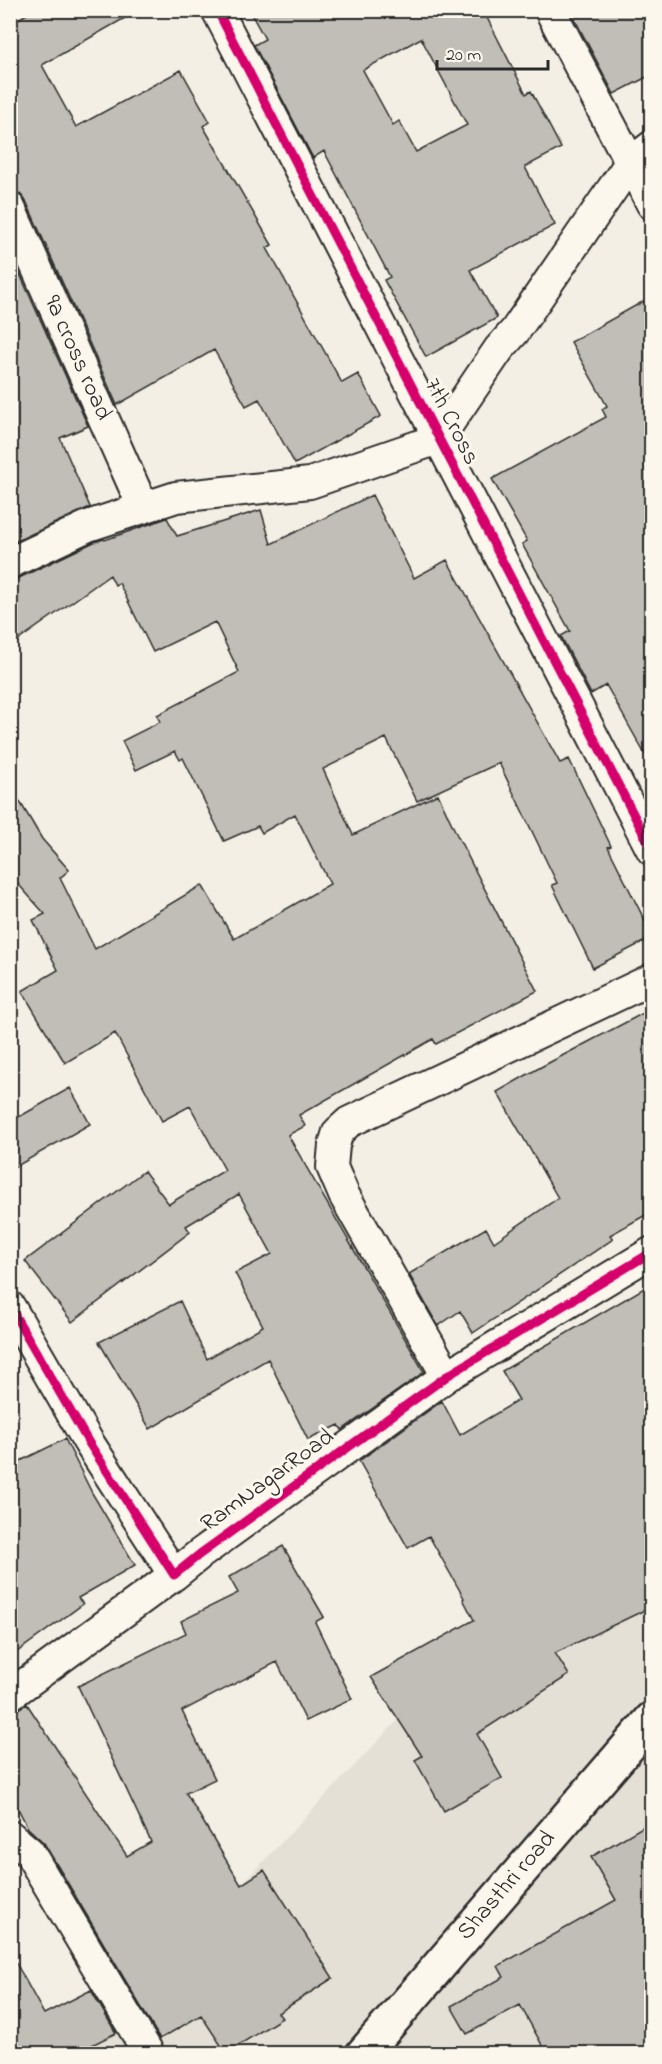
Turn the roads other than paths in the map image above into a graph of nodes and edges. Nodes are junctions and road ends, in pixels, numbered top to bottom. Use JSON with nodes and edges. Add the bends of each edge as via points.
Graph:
{"nodes":[{"id":1,"x":217,"y":10,"type":"edge"},
{"id":2,"x":550,"y":10,"type":"edge"},
{"id":3,"x":641,"y":154,"type":"edge"},
{"id":4,"x":651,"y":204,"type":"edge"},
{"id":5,"x":10,"y":208,"type":"edge"},
{"id":6,"x":438,"y":439,"type":"junction"},
{"id":7,"x":143,"y":507,"type":"junction"},
{"id":8,"x":10,"y":563,"type":"edge"},
{"id":9,"x":651,"y":850,"type":"edge"},
{"id":10,"x":651,"y":979,"type":"edge"},
{"id":11,"x":651,"y":1252,"type":"edge"},
{"id":12,"x":10,"y":1307,"type":"edge"},
{"id":13,"x":447,"y":1376,"type":"junction"},
{"id":14,"x":174,"y":1575,"type":"junction"},
{"id":15,"x":10,"y":1695,"type":"edge"},
{"id":16,"x":651,"y":1719,"type":"edge"},
{"id":17,"x":10,"y":1836,"type":"edge"},
{"id":18,"x":149,"y":2054,"type":"edge"},
{"id":19,"x":363,"y":2054,"type":"edge"}],
"edges":[{"from":1,"to":6,"type":"street","name":"7th Cross"},
{"from":2,"to":3,"type":"street"},
{"from":3,"to":4,"type":"street"},
{"from":3,"to":6,"type":"street"},
{"from":5,"to":7,"type":"street","name":"9a cross road"},
{"from":6,"to":7,"type":"street","via":[[310,483],[176,497]]},
{"from":6,"to":9,"type":"street","name":"7th Cross"},
{"from":7,"to":8,"type":"street","via":[[88,526]]},
{"from":10,"to":13,"type":"street","via":[[350,1122],[338,1132],[332,1167],[344,1196]]},
{"from":11,"to":13,"type":"street","name":"RamNagarRoad"},
{"from":12,"to":14,"type":"street","via":[[89,1443]]},
{"from":13,"to":14,"type":"street","name":"RamNagarRoad"},
{"from":14,"to":15,"type":"street","name":"RamNagarRoad"},
{"from":16,"to":19,"type":"main road","name":"Shasthri road"},
{"from":17,"to":18,"type":"street","via":[[29,1852]]}]}
